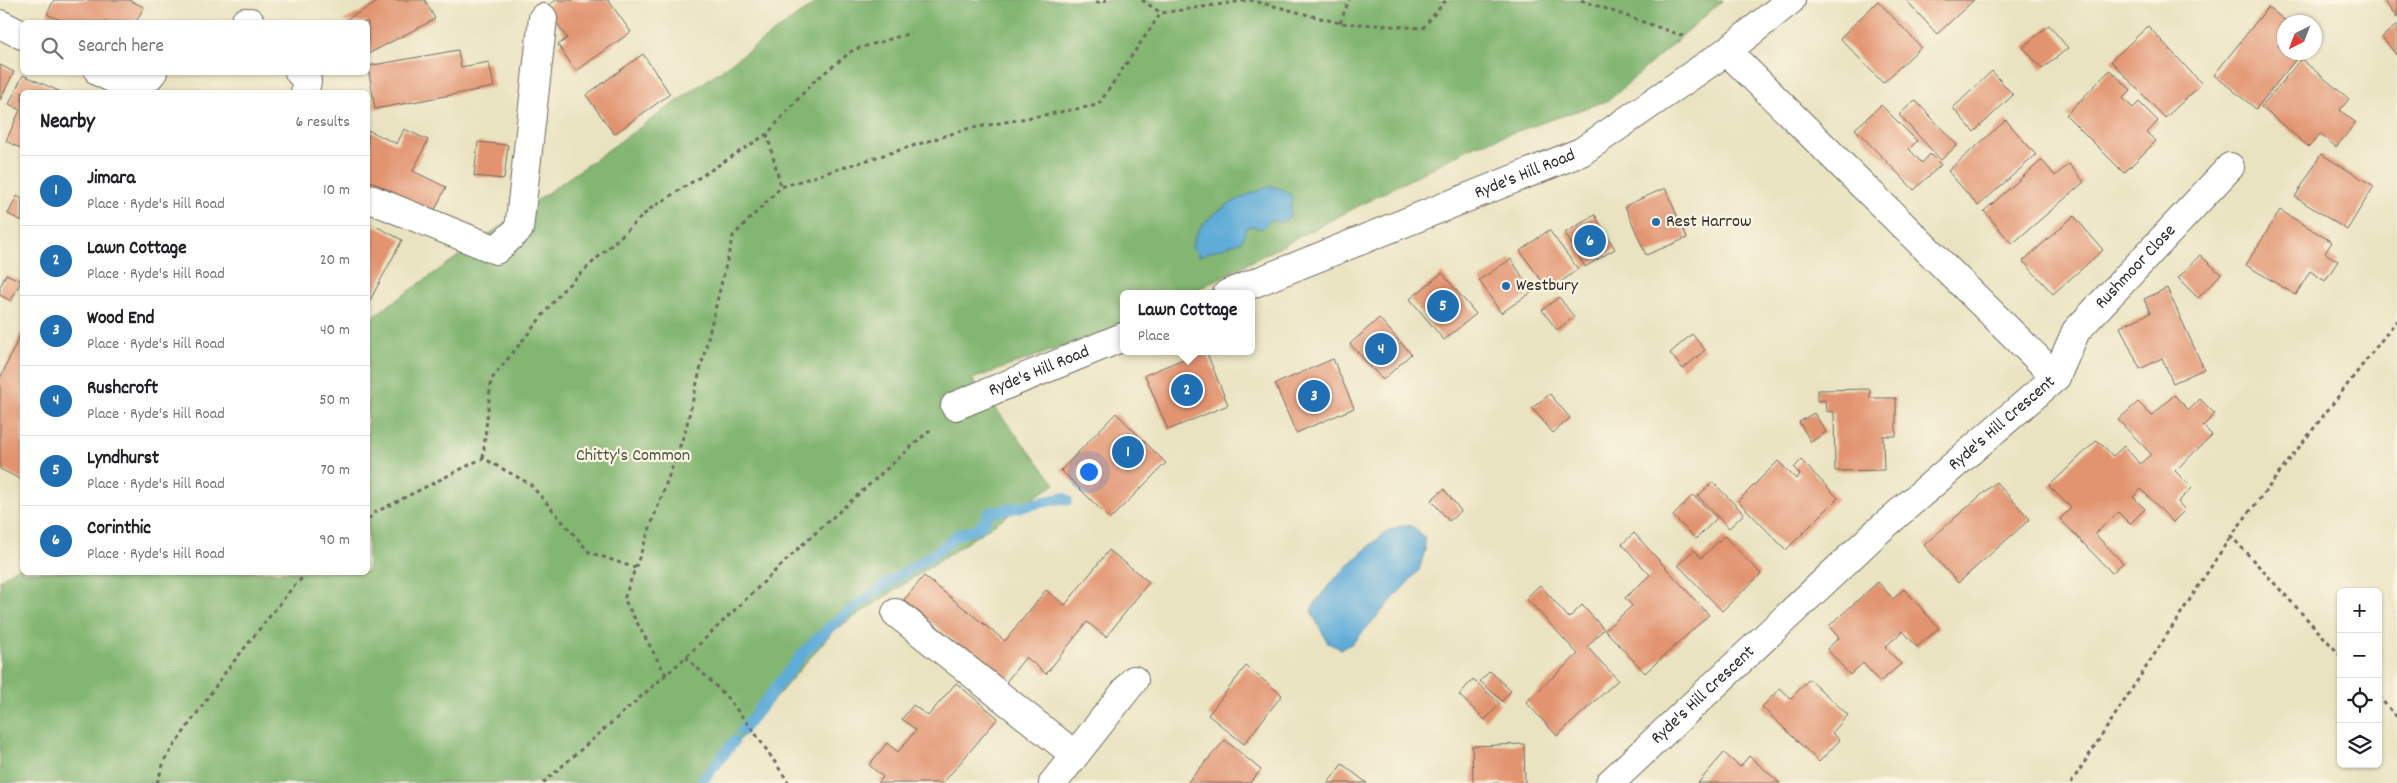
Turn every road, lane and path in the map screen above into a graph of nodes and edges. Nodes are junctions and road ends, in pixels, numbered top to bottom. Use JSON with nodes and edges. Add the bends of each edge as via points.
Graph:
{"nodes":[{"id":1,"x":1107,"y":0,"type":"edge"},
{"id":2,"x":1142,"y":0,"type":"edge"},
{"id":3,"x":1349,"y":0,"type":"edge"},
{"id":4,"x":1446,"y":0,"type":"edge"},
{"id":5,"x":1581,"y":0,"type":"edge"},
{"id":6,"x":1791,"y":0,"type":"edge"},
{"id":7,"x":1096,"y":3,"type":"dead end"},
{"id":8,"x":1161,"y":13,"type":"junction"},
{"id":9,"x":543,"y":18,"type":"dead end"},
{"id":10,"x":1340,"y":23,"type":"junction"},
{"id":11,"x":0,"y":24,"type":"edge"},
{"id":12,"x":910,"y":33,"type":"dead end"},
{"id":13,"x":20,"y":34,"type":"edge"},
{"id":14,"x":1727,"y":52,"type":"junction"},
{"id":15,"x":109,"y":75,"type":"edge"},
{"id":16,"x":301,"y":75,"type":"edge"},
{"id":17,"x":144,"y":85,"type":"edge"},
{"id":18,"x":305,"y":90,"type":"edge"},
{"id":19,"x":767,"y":134,"type":"junction"},
{"id":20,"x":2230,"y":167,"type":"dead end"},
{"id":21,"x":781,"y":187,"type":"junction"},
{"id":22,"x":370,"y":199,"type":"edge"},
{"id":23,"x":1238,"y":290,"type":"edge"},
{"id":24,"x":2397,"y":320,"type":"edge"},
{"id":25,"x":1120,"y":338,"type":"edge"},
{"id":26,"x":2056,"y":377,"type":"junction"},
{"id":27,"x":955,"y":406,"type":"joint"},
{"id":28,"x":483,"y":458,"type":"junction"},
{"id":29,"x":370,"y":517,"type":"edge"},
{"id":30,"x":2231,"y":536,"type":"junction"},
{"id":31,"x":635,"y":568,"type":"junction"},
{"id":32,"x":305,"y":575,"type":"edge"},
{"id":33,"x":896,"y":613,"type":"dead end"},
{"id":34,"x":2337,"y":652,"type":"edge"},
{"id":35,"x":686,"y":657,"type":"junction"},
{"id":36,"x":666,"y":675,"type":"junction"},
{"id":37,"x":1134,"y":680,"type":"dead end"},
{"id":38,"x":2382,"y":700,"type":"edge"},
{"id":39,"x":2397,"y":717,"type":"edge"},
{"id":40,"x":1075,"y":755,"type":"junction"},
{"id":41,"x":157,"y":783,"type":"edge"},
{"id":42,"x":543,"y":783,"type":"edge"},
{"id":43,"x":788,"y":783,"type":"edge"},
{"id":44,"x":1053,"y":783,"type":"edge"},
{"id":45,"x":1610,"y":783,"type":"edge"},
{"id":46,"x":2071,"y":783,"type":"edge"}],
"edges":[{"from":1,"to":7,"type":"path"},
{"from":2,"to":8,"type":"path"},
{"from":3,"to":10,"type":"path"},
{"from":4,"to":10,"type":"path","via":[[1423,28]]},
{"from":5,"to":14,"type":"path"},
{"from":6,"to":14,"type":"street","name":"Ryde's Hill Road"},
{"from":8,"to":10,"type":"path","via":[[1250,0]]},
{"from":8,"to":21,"type":"path","via":[[1098,105],[967,129]]},
{"from":9,"to":22,"type":"street","via":[[519,229],[496,250]]},
{"from":11,"to":13,"type":"street"},
{"from":12,"to":19,"type":"path","via":[[853,50],[812,82]]},
{"from":14,"to":23,"type":"street","name":"Ryde's Hill Road","via":[[1581,152]]},
{"from":14,"to":26,"type":"street","name":"Ryde's Hill Crescent"},
{"from":15,"to":17,"type":"street"},
{"from":16,"to":18,"type":"street","via":[[306,81]]},
{"from":19,"to":21,"type":"path"},
{"from":19,"to":28,"type":"path","via":[[650,209],[564,290],[490,380]]},
{"from":20,"to":26,"type":"street","name":"Rushmoor Close","via":[[2076,331]]},
{"from":21,"to":31,"type":"path","via":[[733,236],[685,432]]},
{"from":24,"to":30,"type":"path"},
{"from":25,"to":27,"type":"street","name":"Ryde's Hill Road"},
{"from":26,"to":45,"type":"street","name":"Ryde's Hill Crescent","via":[[1877,532]]},
{"from":27,"to":35,"type":"path","via":[[802,545]]},
{"from":28,"to":29,"type":"path"},
{"from":28,"to":31,"type":"path","via":[[530,484],[590,552]]},
{"from":30,"to":34,"type":"path"},
{"from":30,"to":46,"type":"path"},
{"from":31,"to":36,"type":"path","via":[[624,599]]},
{"from":32,"to":41,"type":"path","via":[[227,670],[165,758]]},
{"from":33,"to":40,"type":"street"},
{"from":35,"to":36,"type":"path"},
{"from":35,"to":43,"type":"path","via":[[725,695]]},
{"from":36,"to":42,"type":"path"},
{"from":37,"to":40,"type":"street"},
{"from":38,"to":39,"type":"path"},
{"from":40,"to":44,"type":"street"}]}
